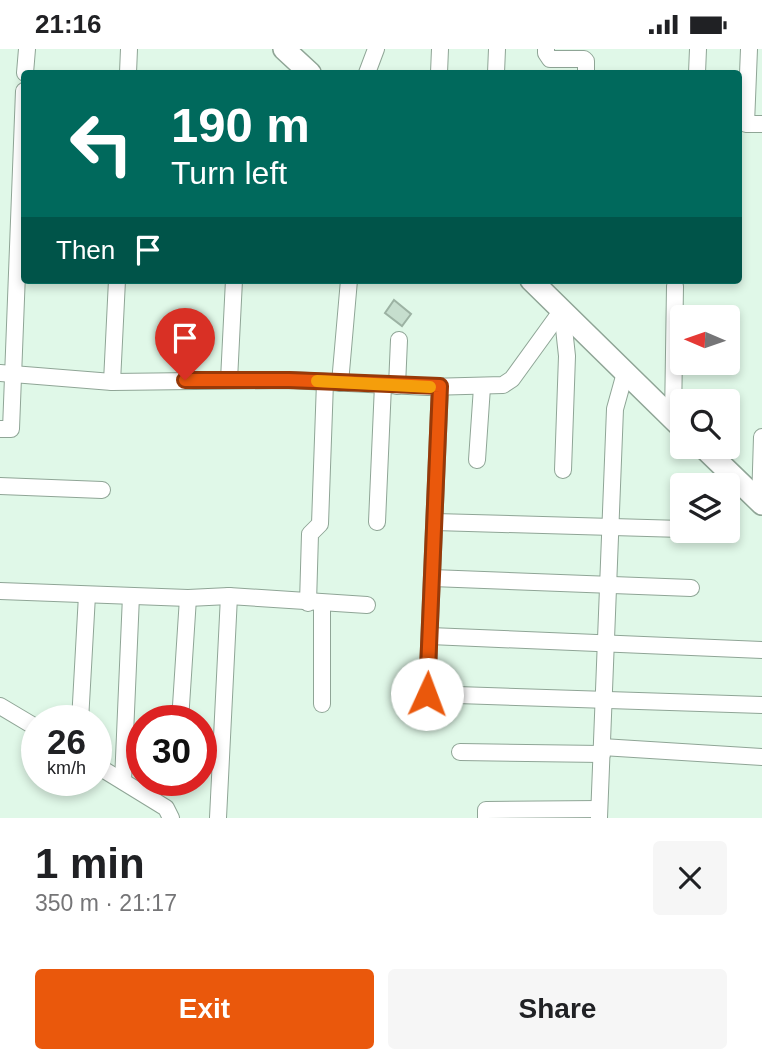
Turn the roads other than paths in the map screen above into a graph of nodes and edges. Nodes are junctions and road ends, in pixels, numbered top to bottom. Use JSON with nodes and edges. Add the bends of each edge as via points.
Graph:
{"nodes":[{"id":1,"x":27,"y":49,"type":"edge"},
{"id":2,"x":130,"y":49,"type":"edge"},
{"id":3,"x":284,"y":49,"type":"edge"},
{"id":4,"x":376,"y":49,"type":"edge"},
{"id":5,"x":440,"y":49,"type":"edge"},
{"id":6,"x":497,"y":49,"type":"edge"},
{"id":7,"x":546,"y":49,"type":"edge"},
{"id":8,"x":698,"y":49,"type":"edge"},
{"id":9,"x":749,"y":49,"type":"edge"},
{"id":10,"x":25,"y":70,"type":"edge"},
{"id":11,"x":128,"y":70,"type":"edge"},
{"id":12,"x":307,"y":70,"type":"edge"},
{"id":13,"x":369,"y":70,"type":"edge"},
{"id":14,"x":439,"y":70,"type":"edge"},
{"id":15,"x":496,"y":70,"type":"edge"},
{"id":16,"x":586,"y":70,"type":"edge"},
{"id":17,"x":697,"y":70,"type":"edge"},
{"id":18,"x":762,"y":124,"type":"edge"},
{"id":19,"x":21,"y":138,"type":"edge"},
{"id":20,"x":117,"y":284,"type":"edge"},
{"id":21,"x":234,"y":284,"type":"edge"},
{"id":22,"x":348,"y":284,"type":"edge"},
{"id":23,"x":535,"y":284,"type":"edge"},
{"id":24,"x":675,"y":286,"type":"dead end"},
{"id":25,"x":562,"y":310,"type":"junction"},
{"id":26,"x":399,"y":340,"type":"dead end"},
{"id":27,"x":625,"y":373,"type":"junction"},
{"id":28,"x":6,"y":374,"type":"edge"},
{"id":29,"x":229,"y":380,"type":"junction"},
{"id":30,"x":112,"y":381,"type":"junction"},
{"id":31,"x":332,"y":382,"type":"junction"},
{"id":32,"x":390,"y":385,"type":"junction"},
{"id":33,"x":440,"y":386,"type":"junction"},
{"id":34,"x":482,"y":387,"type":"junction"},
{"id":35,"x":677,"y":389,"type":"edge"},
{"id":36,"x":670,"y":415,"type":"edge"},
{"id":37,"x":0,"y":429,"type":"edge"},
{"id":38,"x":762,"y":437,"type":"edge"},
{"id":39,"x":715,"y":459,"type":"edge"},
{"id":40,"x":477,"y":460,"type":"dead end"},
{"id":41,"x":563,"y":470,"type":"dead end"},
{"id":42,"x":0,"y":486,"type":"edge"},
{"id":43,"x":102,"y":490,"type":"dead end"},
{"id":44,"x":761,"y":503,"type":"edge"},
{"id":45,"x":435,"y":521,"type":"junction"},
{"id":46,"x":377,"y":522,"type":"dead end"},
{"id":47,"x":610,"y":527,"type":"junction"},
{"id":48,"x":670,"y":529,"type":"edge"},
{"id":49,"x":432,"y":578,"type":"junction"},
{"id":50,"x":608,"y":585,"type":"junction"},
{"id":51,"x":691,"y":588,"type":"dead end"},
{"id":52,"x":0,"y":591,"type":"edge"},
{"id":53,"x":87,"y":594,"type":"junction"},
{"id":54,"x":131,"y":596,"type":"junction"},
{"id":55,"x":229,"y":597,"type":"junction"},
{"id":56,"x":188,"y":598,"type":"junction"},
{"id":57,"x":315,"y":603,"type":"junction"},
{"id":58,"x":368,"y":605,"type":"dead end"},
{"id":59,"x":429,"y":636,"type":"junction"},
{"id":60,"x":606,"y":643,"type":"junction"},
{"id":61,"x":762,"y":650,"type":"edge"},
{"id":62,"x":604,"y":700,"type":"junction"},
{"id":63,"x":323,"y":704,"type":"dead end"},
{"id":64,"x":81,"y":705,"type":"edge"},
{"id":65,"x":181,"y":705,"type":"edge"},
{"id":66,"x":762,"y":705,"type":"edge"},
{"id":67,"x":0,"y":706,"type":"edge"},
{"id":68,"x":21,"y":718,"type":"edge"},
{"id":69,"x":602,"y":751,"type":"junction"},
{"id":70,"x":460,"y":752,"type":"dead end"},
{"id":71,"x":762,"y":757,"type":"edge"},
{"id":72,"x":112,"y":774,"type":"edge"},
{"id":73,"x":123,"y":781,"type":"junction"},
{"id":74,"x":599,"y":813,"type":"edge"},
{"id":75,"x":542,"y":814,"type":"edge"},
{"id":76,"x":172,"y":818,"type":"edge"},
{"id":77,"x":218,"y":818,"type":"edge"},
{"id":78,"x":486,"y":818,"type":"edge"}],
"edges":[{"from":1,"to":10,"type":"street"},
{"from":2,"to":11,"type":"street"},
{"from":3,"to":12,"type":"main road"},
{"from":4,"to":13,"type":"street"},
{"from":5,"to":14,"type":"street"},
{"from":6,"to":15,"type":"street"},
{"from":7,"to":16,"type":"street","via":[[550,59],[583,59]]},
{"from":8,"to":17,"type":"street"},
{"from":9,"to":18,"type":"street","via":[[746,124]]},
{"from":19,"to":28,"type":"street"},
{"from":20,"to":30,"type":"street"},
{"from":21,"to":29,"type":"street"},
{"from":22,"to":31,"type":"street"},
{"from":23,"to":25,"type":"main road"},
{"from":24,"to":35,"type":"street"},
{"from":25,"to":27,"type":"main road"},
{"from":25,"to":34,"type":"street","via":[[508,383]]},
{"from":25,"to":41,"type":"street","via":[[567,356]]},
{"from":26,"to":32,"type":"street"},
{"from":27,"to":36,"type":"main road"},
{"from":27,"to":47,"type":"street","via":[[615,409]]},
{"from":28,"to":30,"type":"street"},
{"from":28,"to":37,"type":"street","via":[[11,429]]},
{"from":29,"to":30,"type":"street"},
{"from":29,"to":31,"type":"street"},
{"from":31,"to":32,"type":"street"},
{"from":31,"to":57,"type":"street","via":[[320,524],[310,534]]},
{"from":32,"to":33,"type":"street"},
{"from":32,"to":46,"type":"street"},
{"from":33,"to":34,"type":"street"},
{"from":33,"to":45,"type":"street"},
{"from":34,"to":40,"type":"street"},
{"from":38,"to":44,"type":"street"},
{"from":39,"to":44,"type":"main road"},
{"from":42,"to":43,"type":"street"},
{"from":45,"to":47,"type":"street"},
{"from":45,"to":49,"type":"street"},
{"from":47,"to":48,"type":"street"},
{"from":47,"to":50,"type":"street"},
{"from":49,"to":50,"type":"street"},
{"from":49,"to":59,"type":"street"},
{"from":50,"to":51,"type":"street"},
{"from":50,"to":60,"type":"street"},
{"from":52,"to":53,"type":"street"},
{"from":53,"to":54,"type":"street"},
{"from":53,"to":64,"type":"street"},
{"from":54,"to":56,"type":"street"},
{"from":54,"to":73,"type":"street"},
{"from":55,"to":56,"type":"street"},
{"from":55,"to":57,"type":"street"},
{"from":55,"to":77,"type":"street"},
{"from":56,"to":65,"type":"street"},
{"from":57,"to":58,"type":"street"},
{"from":57,"to":63,"type":"street"},
{"from":59,"to":60,"type":"street"},
{"from":59,"to":62,"type":"street","via":[[427,694]]},
{"from":60,"to":61,"type":"street"},
{"from":60,"to":62,"type":"street"},
{"from":62,"to":66,"type":"street"},
{"from":62,"to":69,"type":"street"},
{"from":67,"to":68,"type":"street"},
{"from":69,"to":70,"type":"street"},
{"from":69,"to":71,"type":"street"},
{"from":69,"to":74,"type":"street"},
{"from":72,"to":73,"type":"street"},
{"from":73,"to":76,"type":"street","via":[[166,807]]},
{"from":74,"to":75,"type":"street"},
{"from":75,"to":78,"type":"street","via":[[486,810]]}]}
